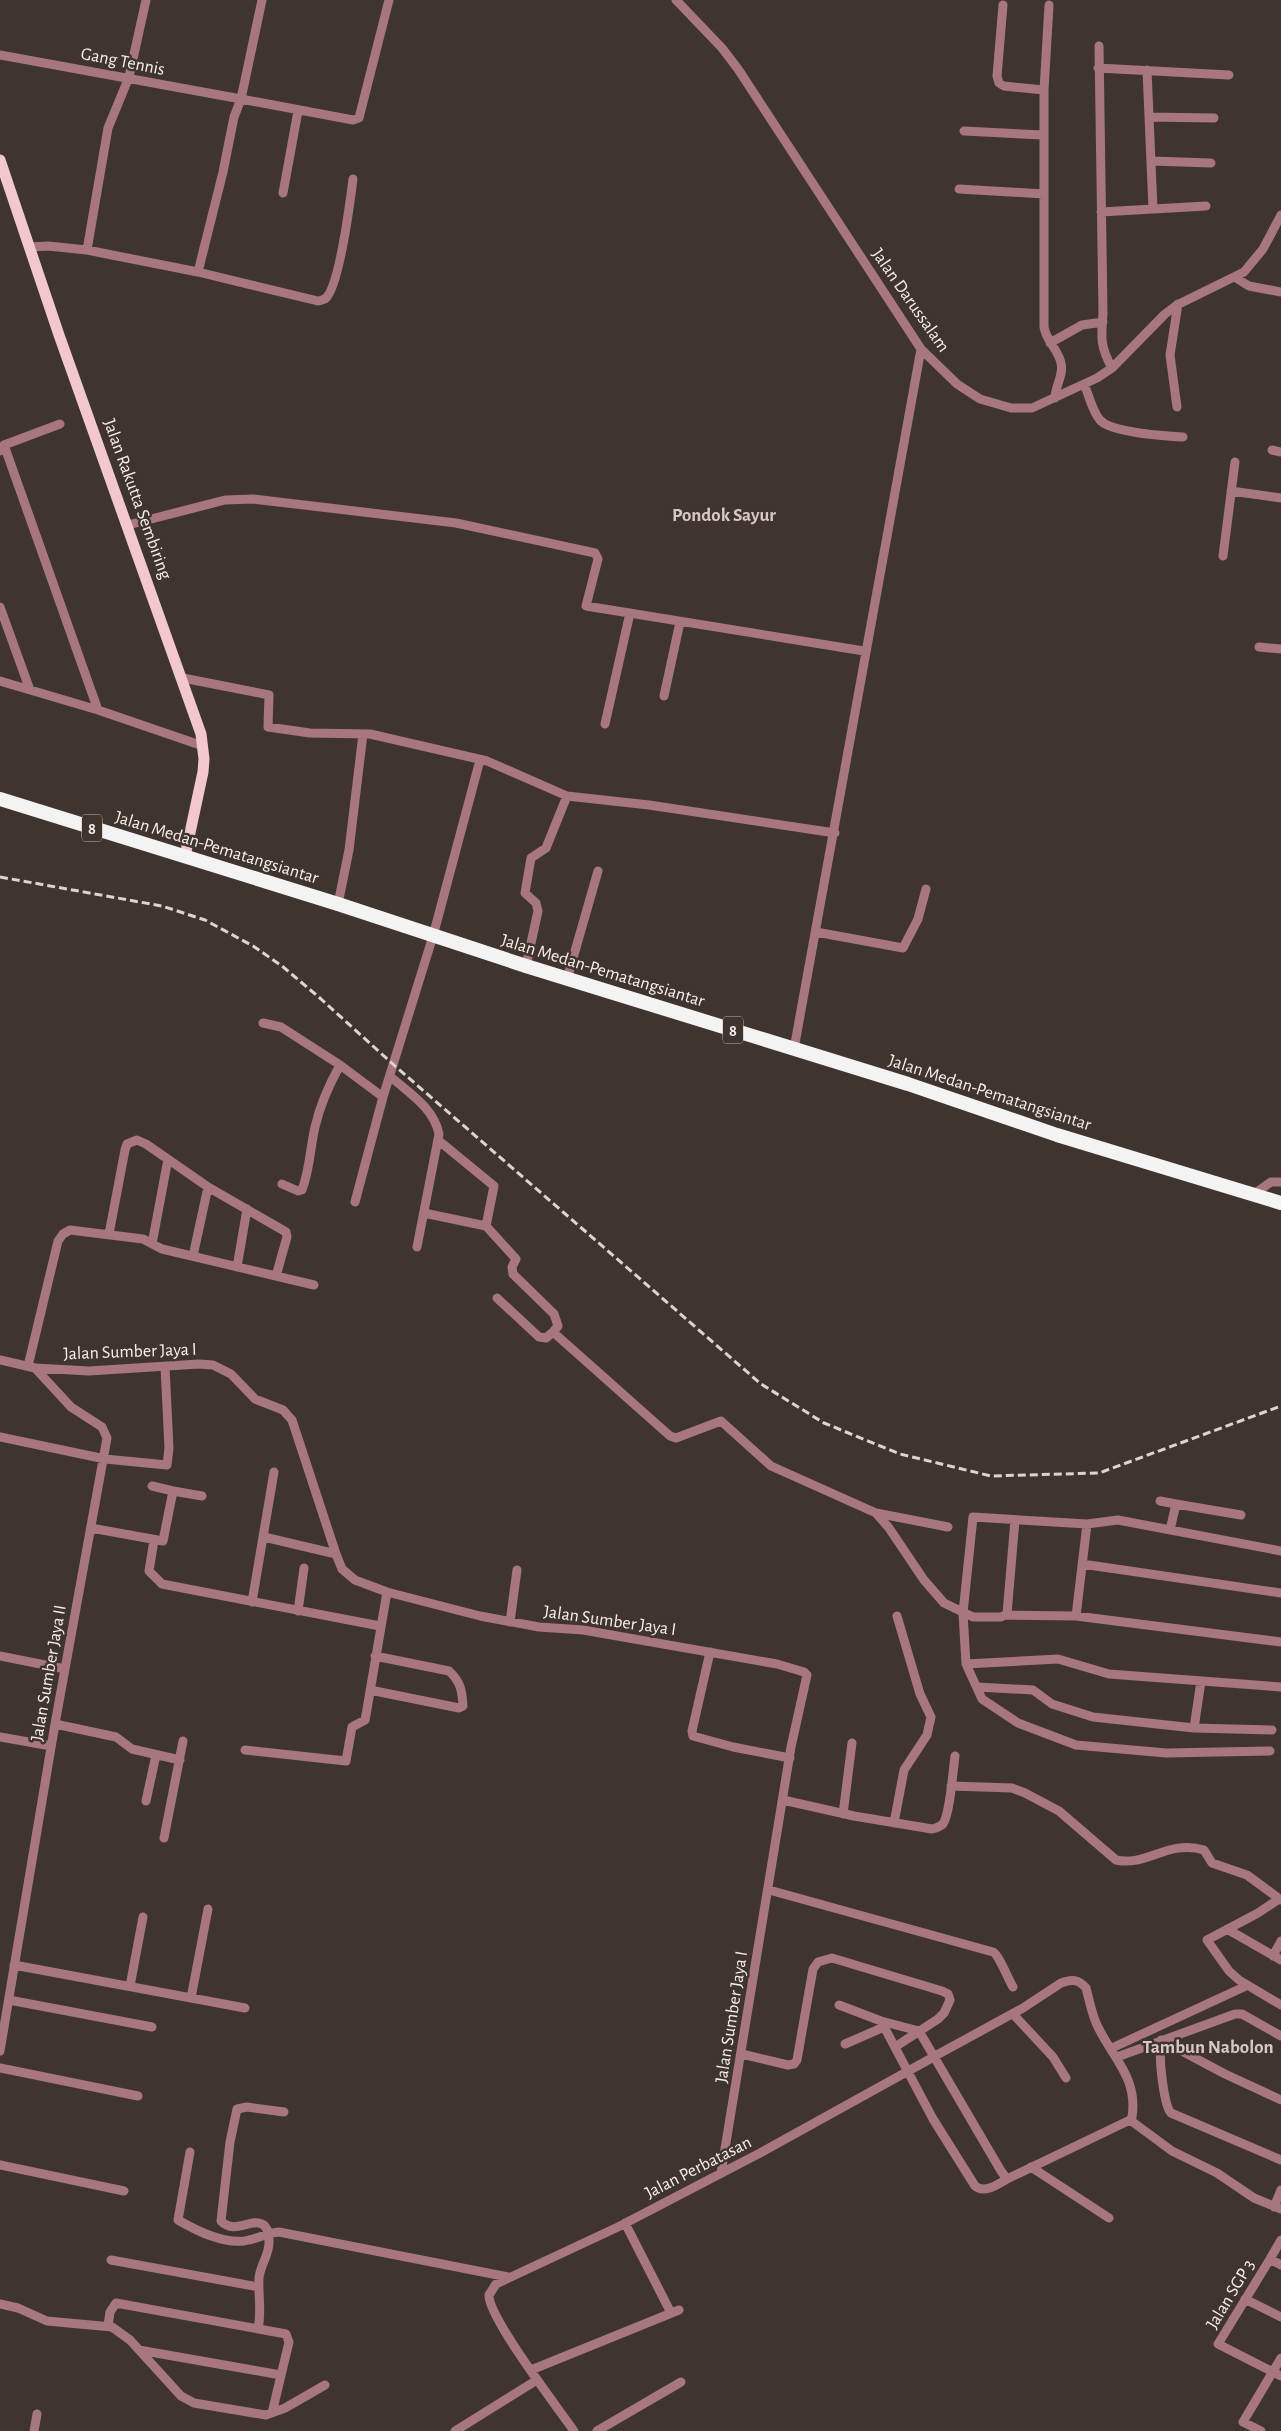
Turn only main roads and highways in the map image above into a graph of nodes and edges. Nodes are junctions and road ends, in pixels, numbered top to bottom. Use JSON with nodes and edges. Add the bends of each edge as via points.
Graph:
{"nodes":[{"id":1,"x":0,"y":160,"type":"edge"},
{"id":2,"x":0,"y":800,"type":"edge"},
{"id":3,"x":185,"y":856,"type":"junction"},
{"id":4,"x":1281,"y":1203,"type":"edge"}],
"edges":[{"from":1,"to":3,"type":"main road","name":"Jalan Rakutta Sembiring","via":[[201,734],[202,772]]},
{"from":2,"to":3,"type":"highway","name":"Jalan Medan-Pematangsiantar","number":"8"},
{"from":3,"to":4,"type":"highway","name":"Jalan Medan-Pematangsiantar","number":"8","via":[[908,1084],[1057,1135]]}]}
